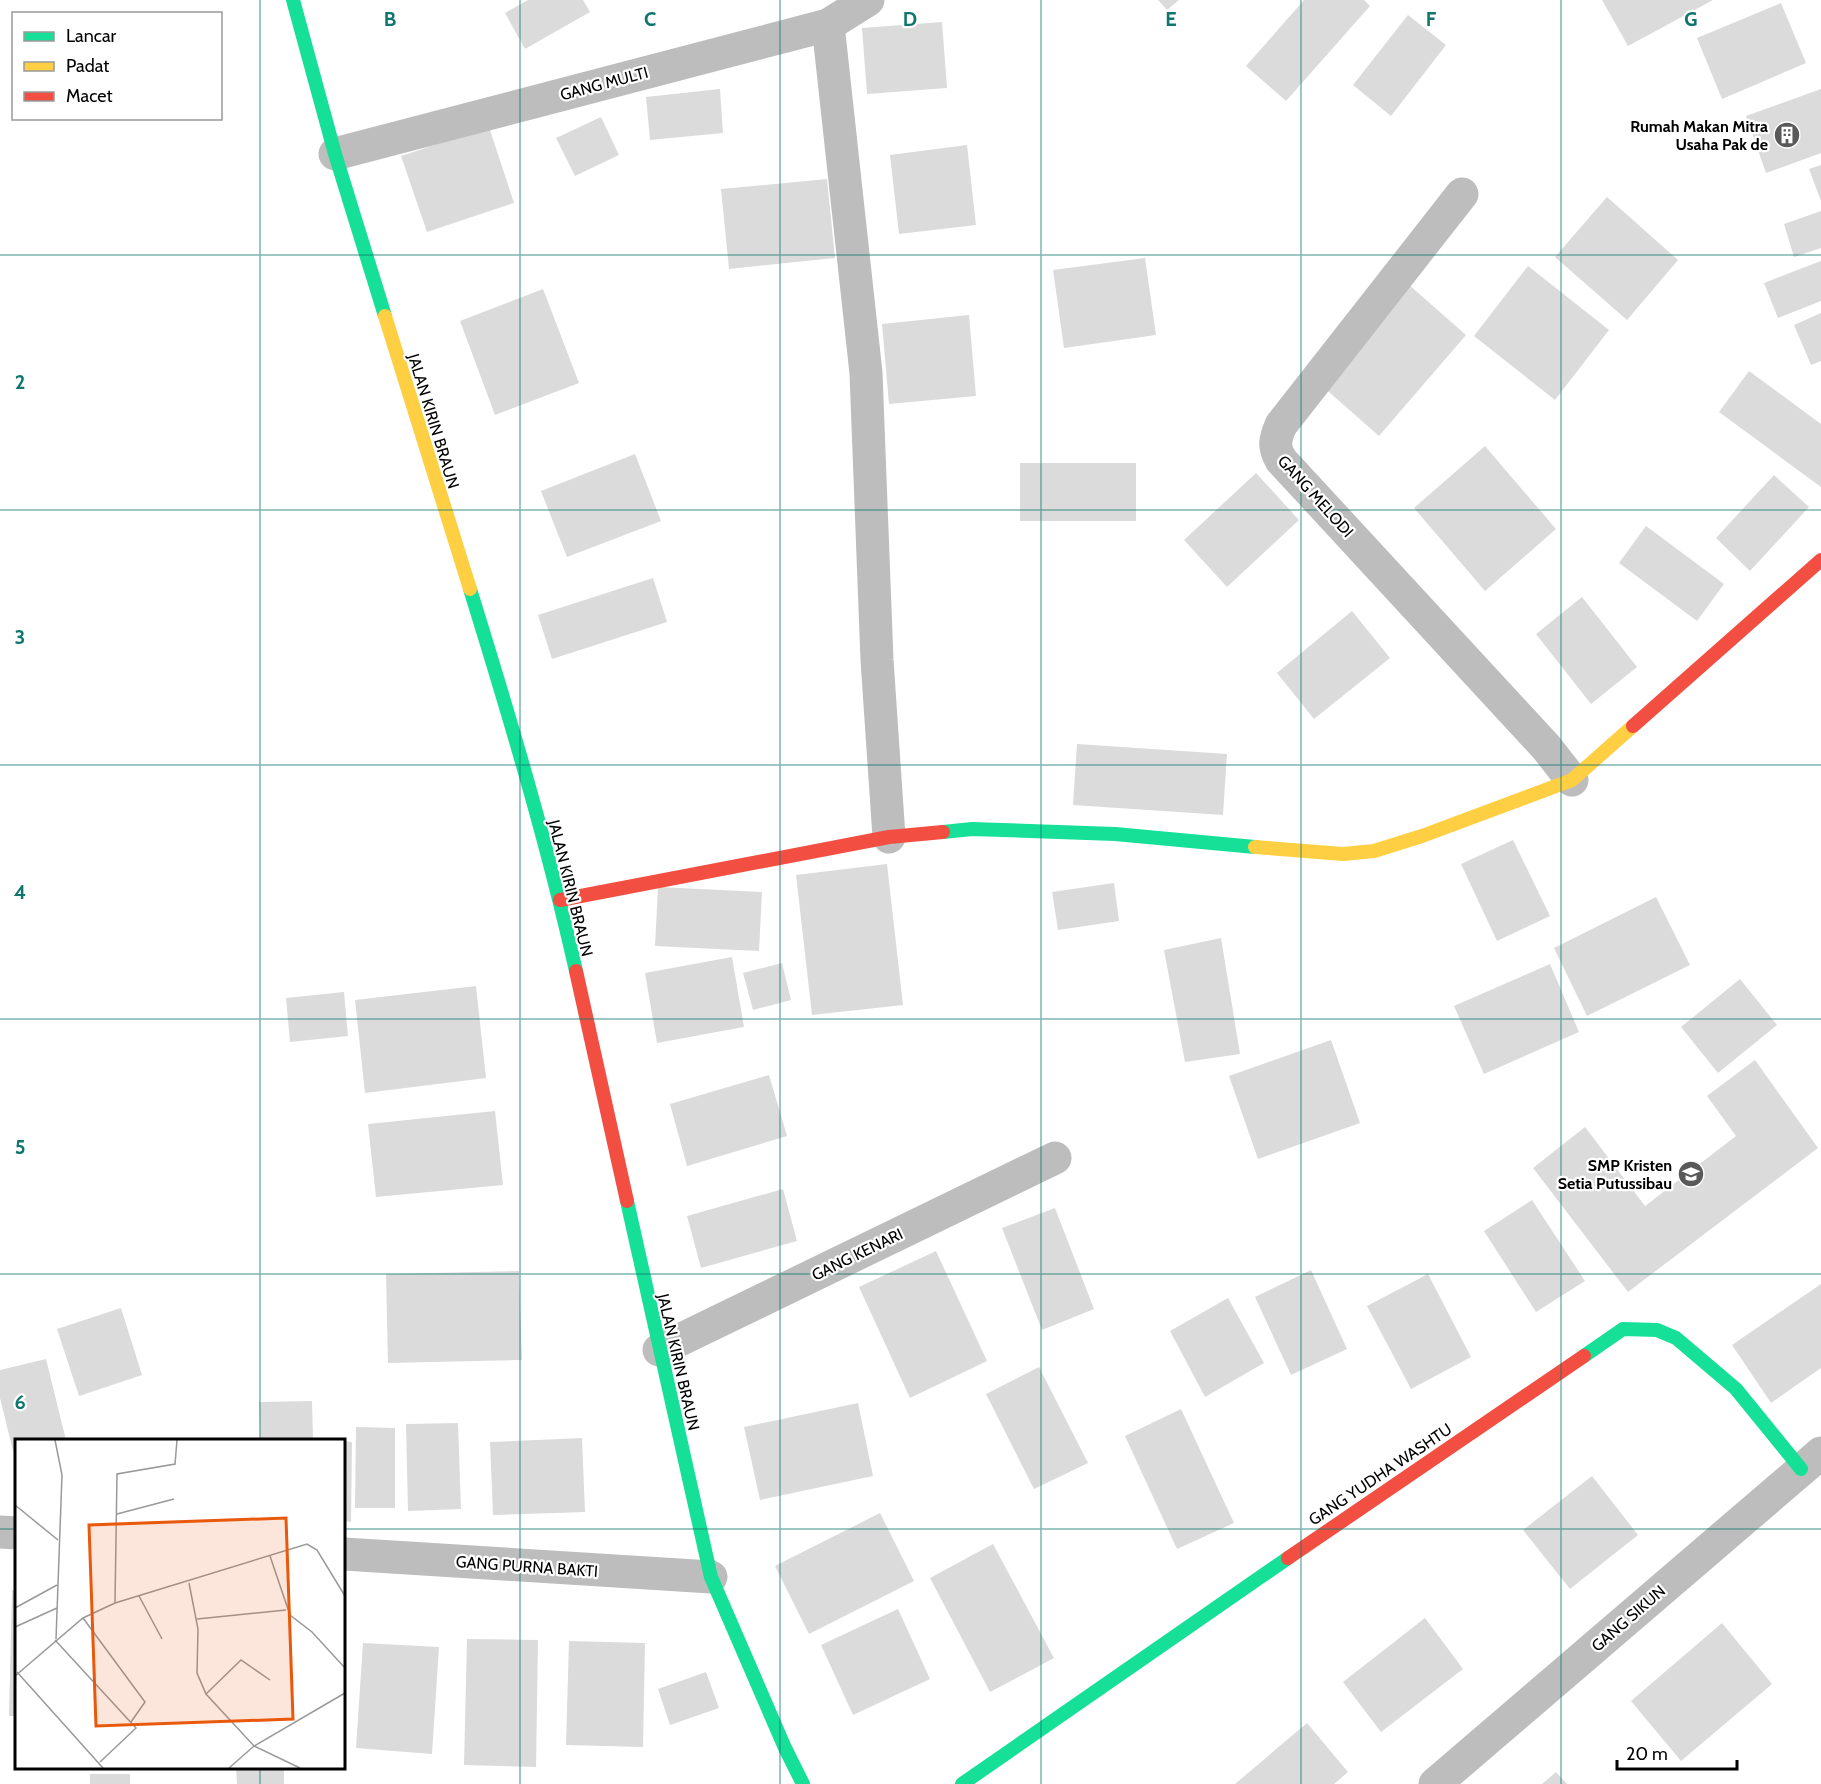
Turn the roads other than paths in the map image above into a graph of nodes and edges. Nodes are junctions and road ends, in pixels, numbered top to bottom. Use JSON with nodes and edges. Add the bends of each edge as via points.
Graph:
{"nodes":[{"id":1,"x":293,"y":0,"type":"edge"},
{"id":2,"x":868,"y":0,"type":"edge"},
{"id":3,"x":828,"y":25,"type":"junction"},
{"id":4,"x":335,"y":154,"type":"junction"},
{"id":5,"x":1462,"y":194,"type":"dead end"},
{"id":6,"x":1821,"y":560,"type":"edge"},
{"id":7,"x":1566,"y":782,"type":"junction"},
{"id":8,"x":889,"y":837,"type":"junction"},
{"id":9,"x":560,"y":900,"type":"junction"},
{"id":10,"x":1055,"y":1158,"type":"dead end"},
{"id":11,"x":659,"y":1350,"type":"junction"},
{"id":12,"x":1811,"y":1461,"type":"edge"},
{"id":13,"x":0,"y":1532,"type":"edge"},
{"id":14,"x":15,"y":1533,"type":"edge"},
{"id":15,"x":345,"y":1554,"type":"edge"},
{"id":16,"x":711,"y":1577,"type":"junction"},
{"id":17,"x":803,"y":1784,"type":"edge"},
{"id":18,"x":962,"y":1784,"type":"edge"},
{"id":19,"x":1435,"y":1784,"type":"edge"}],
"edges":[{"from":1,"to":4,"type":"street","name":"JALAN KIRIN BRAUN"},
{"from":2,"to":3,"type":"street","name":"GANG MULTI"},
{"from":3,"to":4,"type":"street","name":"GANG MULTI"},
{"from":3,"to":8,"type":"street","via":[[866,373],[876,660]]},
{"from":4,"to":9,"type":"street","name":"JALAN KIRIN BRAUN","via":[[507,708]]},
{"from":5,"to":7,"type":"street","name":"GANG MELODI","via":[[1281,425],[1275,448],[1281,460],[1546,747]]},
{"from":6,"to":7,"type":"street"},
{"from":7,"to":8,"type":"street","via":[[1422,836],[1374,851],[1342,854],[1092,834],[972,829]]},
{"from":8,"to":9,"type":"street"},
{"from":9,"to":11,"type":"street","name":"JALAN KIRIN BRAUN"},
{"from":10,"to":11,"type":"street","name":"GANG KENARI"},
{"from":11,"to":16,"type":"street","name":"JALAN KIRIN BRAUN"},
{"from":12,"to":18,"type":"street","name":"GANG YUDHA WASHTU","via":[[1676,1338],[1657,1330],[1623,1329]]},
{"from":12,"to":19,"type":"street","name":"GANG SIKUN"},
{"from":13,"to":14,"type":"street"},
{"from":15,"to":16,"type":"street","name":"GANG PURNA BAKTI"},
{"from":16,"to":17,"type":"street","name":"JALAN KIRIN BRAUN"}]}
